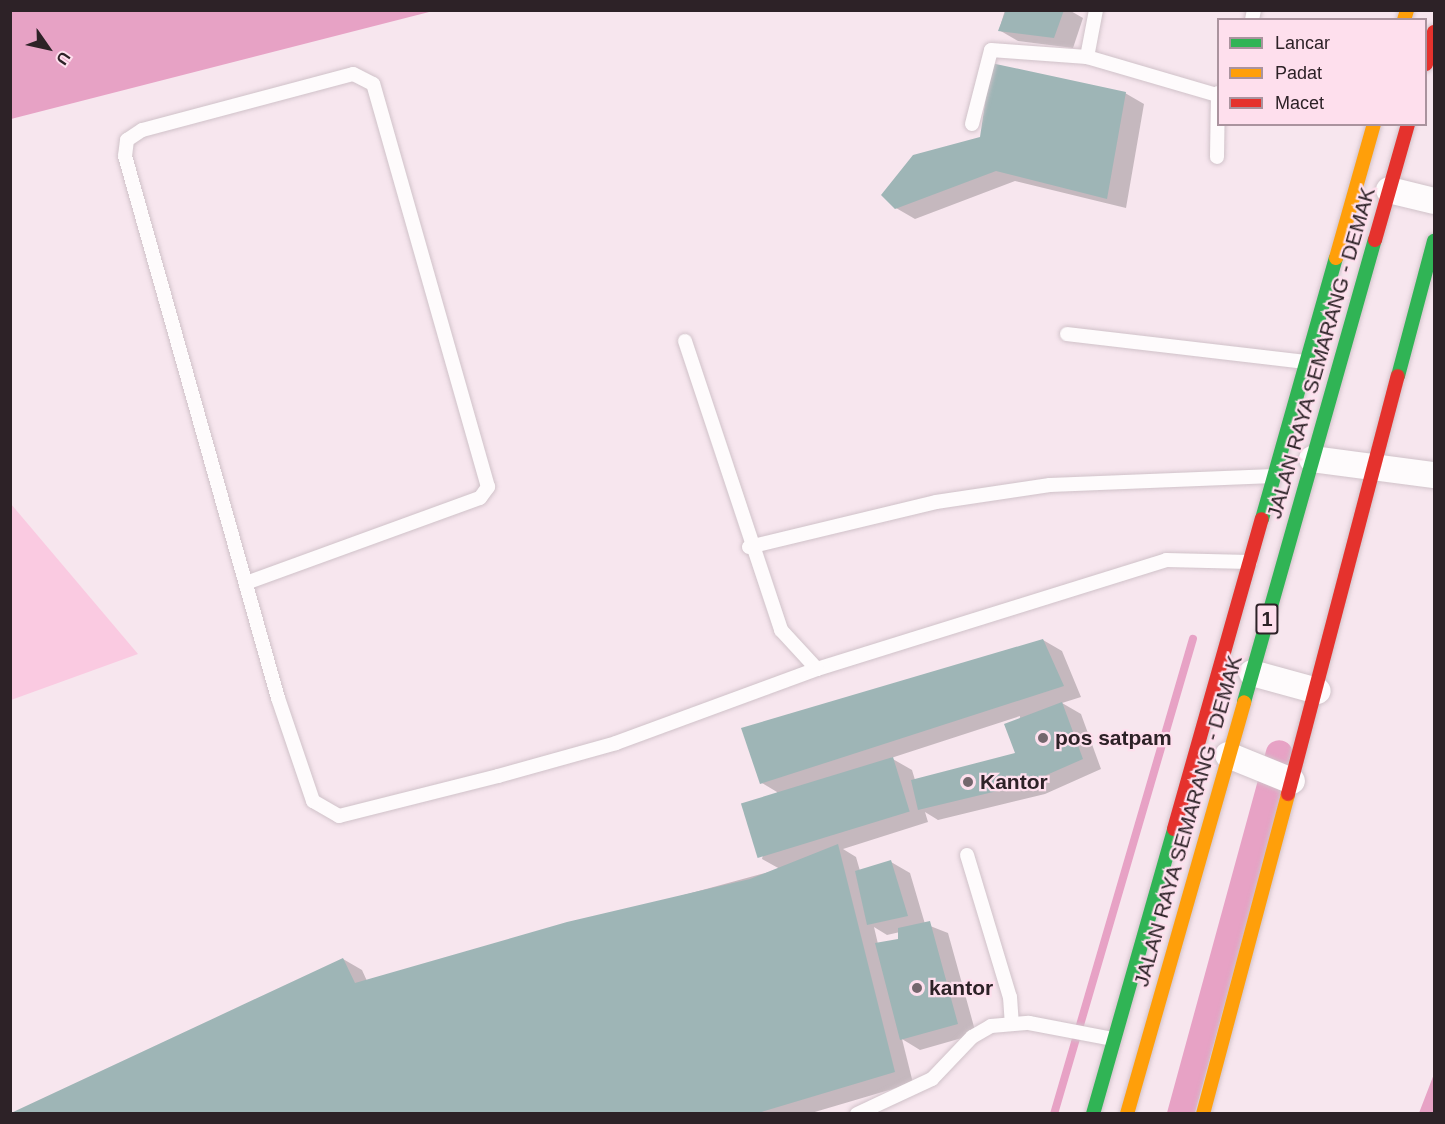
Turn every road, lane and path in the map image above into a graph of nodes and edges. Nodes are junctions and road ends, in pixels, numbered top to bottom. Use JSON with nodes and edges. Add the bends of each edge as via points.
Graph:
{"nodes":[{"id":1,"x":1096,"y":10,"type":"edge"},
{"id":2,"x":1434,"y":32,"type":"edge"},
{"id":3,"x":1087,"y":57,"type":"junction"},
{"id":4,"x":1427,"y":57,"type":"edge"},
{"id":5,"x":1217,"y":94,"type":"edge"},
{"id":6,"x":972,"y":124,"type":"dead end"},
{"id":7,"x":1217,"y":126,"type":"edge"},
{"id":8,"x":1373,"y":126,"type":"edge"},
{"id":9,"x":1408,"y":126,"type":"edge"},
{"id":10,"x":1217,"y":157,"type":"dead end"},
{"id":11,"x":1398,"y":192,"type":"junction"},
{"id":12,"x":1434,"y":201,"type":"edge"},
{"id":13,"x":1434,"y":241,"type":"edge"},
{"id":14,"x":1067,"y":334,"type":"dead end"},
{"id":15,"x":685,"y":341,"type":"dead end"},
{"id":16,"x":1307,"y":362,"type":"junction"},
{"id":17,"x":1339,"y":367,"type":"junction"},
{"id":18,"x":1322,"y":462,"type":"junction"},
{"id":19,"x":1368,"y":470,"type":"junction"},
{"id":20,"x":1434,"y":475,"type":"edge"},
{"id":21,"x":1274,"y":476,"type":"junction"},
{"id":22,"x":749,"y":547,"type":"junction"},
{"id":23,"x":1250,"y":562,"type":"junction"},
{"id":24,"x":246,"y":583,"type":"junction"},
{"id":25,"x":817,"y":669,"type":"junction"},
{"id":26,"x":1257,"y":674,"type":"junction"},
{"id":27,"x":1312,"y":689,"type":"junction"},
{"id":28,"x":1233,"y":758,"type":"junction"},
{"id":29,"x":1286,"y":779,"type":"junction"},
{"id":30,"x":967,"y":855,"type":"dead end"},
{"id":31,"x":1012,"y":1023,"type":"junction"},
{"id":32,"x":1113,"y":1039,"type":"junction"},
{"id":33,"x":857,"y":1113,"type":"edge"},
{"id":34,"x":1093,"y":1113,"type":"edge"},
{"id":35,"x":1127,"y":1113,"type":"edge"},
{"id":36,"x":1203,"y":1113,"type":"edge"}],
"edges":[{"from":1,"to":3,"type":"lane"},
{"from":2,"to":4,"type":"main road"},
{"from":3,"to":5,"type":"lane"},
{"from":3,"to":6,"type":"lane","via":[[991,50]]},
{"from":7,"to":10,"type":"lane"},
{"from":8,"to":16,"type":"main road","name":"JALAN RAYA SEMARANG - DEMAK","number":"1"},
{"from":9,"to":11,"type":"main road","name":"JALAN RAYA SEMARANG - DEMAK","number":"1"},
{"from":11,"to":12,"type":"street"},
{"from":11,"to":17,"type":"main road","name":"JALAN RAYA SEMARANG - DEMAK","number":"1"},
{"from":13,"to":19,"type":"main road"},
{"from":14,"to":16,"type":"lane"},
{"from":15,"to":22,"type":"lane"},
{"from":16,"to":17,"type":"lane"},
{"from":16,"to":21,"type":"main road","name":"JALAN RAYA SEMARANG - DEMAK","number":"1"},
{"from":17,"to":18,"type":"main road","name":"JALAN RAYA SEMARANG - DEMAK","number":"1"},
{"from":18,"to":19,"type":"street"},
{"from":18,"to":26,"type":"main road","name":"JALAN RAYA SEMARANG - DEMAK","number":"1"},
{"from":19,"to":20,"type":"street"},
{"from":19,"to":27,"type":"main road"},
{"from":21,"to":22,"type":"lane","via":[[1050,485],[936,502]]},
{"from":21,"to":23,"type":"main road","name":"JALAN RAYA SEMARANG - DEMAK","number":"1"},
{"from":22,"to":25,"type":"lane","via":[[781,630]]},
{"from":23,"to":25,"type":"lane","via":[[1166,560]]},
{"from":23,"to":32,"type":"main road","name":"JALAN RAYA SEMARANG - DEMAK","number":"1"},
{"from":24,"to":24,"type":"lane","via":[[480,498],[488,487],[373,84],[364,76],[352,74],[142,130],[127,140],[128,167]]},
{"from":24,"to":25,"type":"lane","via":[[296,758],[313,801],[339,816],[616,743]]},
{"from":26,"to":27,"type":"street"},
{"from":26,"to":28,"type":"main road","name":"JALAN RAYA SEMARANG - DEMAK","number":"1"},
{"from":27,"to":29,"type":"main road"},
{"from":28,"to":29,"type":"street"},
{"from":28,"to":35,"type":"main road","name":"JALAN RAYA SEMARANG - DEMAK","number":"1"},
{"from":29,"to":36,"type":"main road"},
{"from":30,"to":31,"type":"lane","via":[[1010,997]]},
{"from":31,"to":32,"type":"lane","via":[[1090,1032]]},
{"from":31,"to":33,"type":"lane","via":[[972,1037],[932,1079],[908,1093]]},
{"from":32,"to":34,"type":"main road","name":"JALAN RAYA SEMARANG - DEMAK","number":"1"}]}
